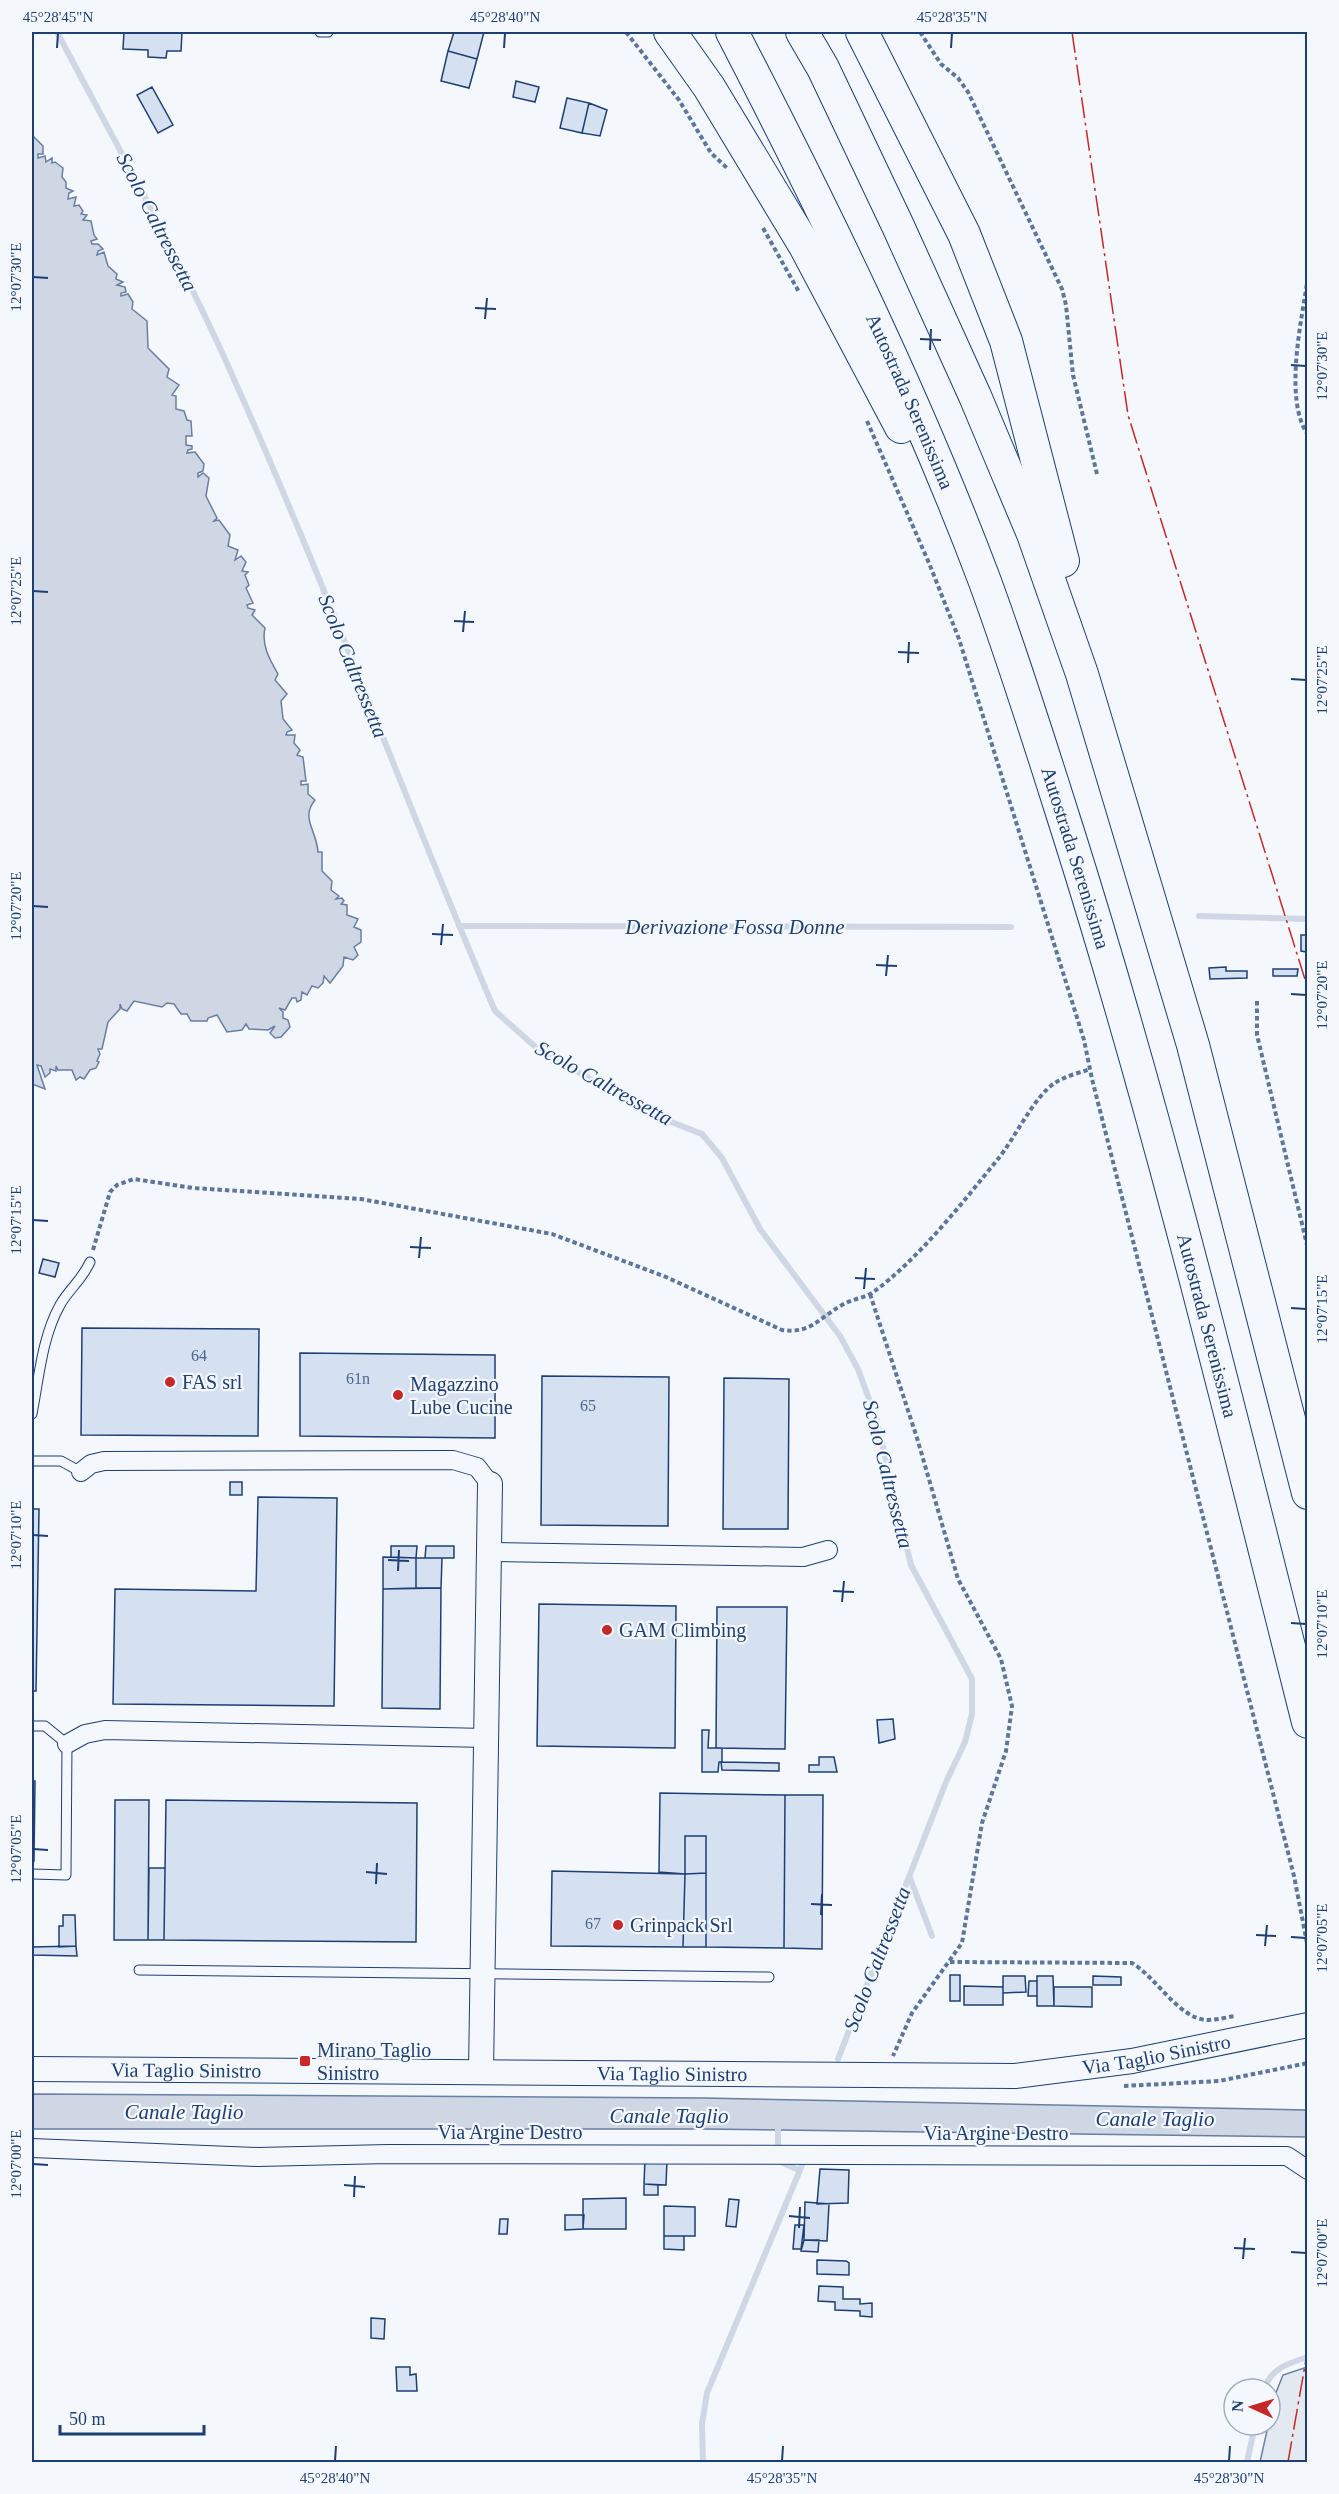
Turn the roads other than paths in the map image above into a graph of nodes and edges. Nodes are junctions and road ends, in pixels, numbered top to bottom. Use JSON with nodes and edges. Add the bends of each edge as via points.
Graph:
{"nodes":[{"id":1,"x":320,"y":32,"type":"edge"},
{"id":2,"x":328,"y":32,"type":"edge"},
{"id":3,"x":670,"y":32,"type":"edge"},
{"id":4,"x":732,"y":32,"type":"edge"},
{"id":5,"x":802,"y":32,"type":"edge"},
{"id":6,"x":862,"y":32,"type":"edge"},
{"id":7,"x":1045,"y":759,"type":"junction"},
{"id":8,"x":1193,"y":1045,"type":"junction"},
{"id":9,"x":90,"y":1262,"type":"road end"},
{"id":10,"x":32,"y":1414,"type":"edge"},
{"id":11,"x":32,"y":1461,"type":"edge"},
{"id":12,"x":81,"y":1472,"type":"joint"},
{"id":13,"x":490,"y":1484,"type":"joint"},
{"id":14,"x":1308,"y":1493,"type":"edge"},
{"id":15,"x":828,"y":1550,"type":"dead end"},
{"id":16,"x":490,"y":1552,"type":"junction"},
{"id":17,"x":1308,"y":1722,"type":"edge"},
{"id":18,"x":32,"y":1726,"type":"edge"},
{"id":19,"x":487,"y":1738,"type":"junction"},
{"id":20,"x":67,"y":1744,"type":"junction"},
{"id":21,"x":32,"y":1874,"type":"edge"},
{"id":22,"x":139,"y":1970,"type":"dead end"},
{"id":23,"x":483,"y":1974,"type":"junction"},
{"id":24,"x":770,"y":1977,"type":"dead end"},
{"id":25,"x":1308,"y":2025,"type":"edge"},
{"id":26,"x":32,"y":2068,"type":"edge"},
{"id":27,"x":481,"y":2072,"type":"junction"},
{"id":28,"x":32,"y":2148,"type":"edge"},
{"id":29,"x":1308,"y":2170,"type":"edge"}],
"edges":[{"from":1,"to":2,"type":"lane"},
{"from":3,"to":7,"type":"highway","via":[[709,87],[805,246],[896,417],[944,523],[983,626]]},
{"from":4,"to":7,"type":"highway","name":"Autostrada Serenissima","via":[[805,173],[895,364],[984,579]]},
{"from":5,"to":8,"type":"highway","via":[[898,226],[1033,534],[1082,674]]},
{"from":6,"to":8,"type":"highway","via":[[964,234],[1006,341],[1059,551],[1103,679],[1182,967]]},
{"from":7,"to":17,"type":"highway","name":"Autostrada Serenissima","via":[[1103,944],[1154,1128]]},
{"from":8,"to":14,"type":"highway"},
{"from":9,"to":10,"type":"lane","via":[[52,1321]]},
{"from":11,"to":12,"type":"lane","via":[[61,1461]]},
{"from":12,"to":13,"type":"street","via":[[104,1461],[453,1460],[477,1467]]},
{"from":13,"to":16,"type":"main road"},
{"from":15,"to":16,"type":"street","via":[[803,1557]]},
{"from":16,"to":19,"type":"main road"},
{"from":18,"to":20,"type":"lane","via":[[45,1726]]},
{"from":19,"to":20,"type":"street","via":[[105,1731],[85,1734]]},
{"from":19,"to":23,"type":"main road"},
{"from":20,"to":21,"type":"lane","via":[[66,1875]]},
{"from":22,"to":23,"type":"lane"},
{"from":23,"to":24,"type":"lane"},
{"from":23,"to":27,"type":"main road"},
{"from":25,"to":27,"type":"main road","name":"Via Taglio Sinistro","via":[[1132,2061],[1014,2076]]},
{"from":26,"to":27,"type":"main road","name":"Via Taglio Sinistro"},
{"from":28,"to":29,"type":"street","name":"Via Argine Destro","via":[[258,2157],[1287,2156]]}]}
